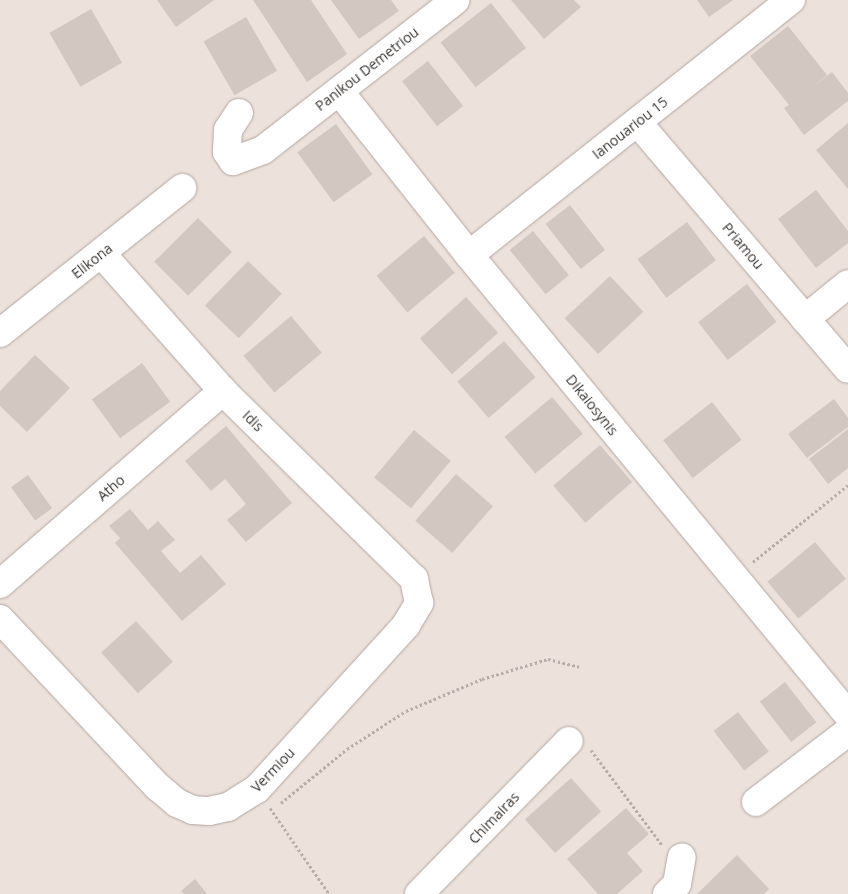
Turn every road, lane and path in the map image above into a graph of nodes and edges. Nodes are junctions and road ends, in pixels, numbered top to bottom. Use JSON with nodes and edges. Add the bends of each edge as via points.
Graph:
{"nodes":[{"id":1,"x":456,"y":0,"type":"edge"},
{"id":2,"x":791,"y":0,"type":"edge"},
{"id":3,"x":338,"y":91,"type":"junction"},
{"id":4,"x":239,"y":114,"type":"dead end"},
{"id":5,"x":638,"y":122,"type":"junction"},
{"id":6,"x":182,"y":188,"type":"dead end"},
{"id":7,"x":102,"y":254,"type":"junction"},
{"id":8,"x":469,"y":255,"type":"junction"},
{"id":9,"x":848,"y":284,"type":"edge"},
{"id":10,"x":806,"y":319,"type":"junction"},
{"id":11,"x":0,"y":333,"type":"edge"},
{"id":12,"x":848,"y":369,"type":"edge"},
{"id":13,"x":223,"y":391,"type":"junction"},
{"id":14,"x":848,"y":485,"type":"edge"},
{"id":15,"x":734,"y":578,"type":"junction"},
{"id":16,"x":414,"y":579,"type":"joint"},
{"id":17,"x":0,"y":584,"type":"edge"},
{"id":18,"x":0,"y":619,"type":"edge"},
{"id":19,"x":579,"y":667,"type":"dead end"},
{"id":20,"x":848,"y":716,"type":"edge"},
{"id":21,"x":848,"y":732,"type":"edge"},
{"id":22,"x":569,"y":741,"type":"joint"},
{"id":23,"x":264,"y":800,"type":"junction"},
{"id":24,"x":756,"y":802,"type":"dead end"},
{"id":25,"x":682,"y":857,"type":"joint"},
{"id":26,"x":329,"y":894,"type":"edge"},
{"id":27,"x":419,"y":894,"type":"edge"},
{"id":28,"x":667,"y":894,"type":"edge"}],
"edges":[{"from":1,"to":3,"type":"street","name":"Panikou Demetriou"},
{"from":2,"to":5,"type":"street","name":"Ianouariou 15"},
{"from":3,"to":4,"type":"street","name":"Panikou Demetriou","via":[[263,150],[233,161],[227,152],[228,130]]},
{"from":3,"to":8,"type":"street","name":"Dikaiosynis"},
{"from":5,"to":8,"type":"street","name":"Ianouariou 15"},
{"from":5,"to":10,"type":"street","name":"Priamou"},
{"from":6,"to":7,"type":"street","name":"Elikona"},
{"from":7,"to":11,"type":"street","name":"Elikona"},
{"from":7,"to":13,"type":"street","name":"Idis"},
{"from":8,"to":15,"type":"street","name":"Dikaiosynis"},
{"from":9,"to":10,"type":"street"},
{"from":10,"to":12,"type":"street","name":"Priamou"},
{"from":13,"to":16,"type":"street","name":"Idis"},
{"from":13,"to":17,"type":"street","name":"Atho"},
{"from":14,"to":15,"type":"path"},
{"from":15,"to":20,"type":"street","name":"Dikaiosynis"},
{"from":16,"to":23,"type":"street","name":"Vermiou","via":[[419,603],[406,626]]},
{"from":18,"to":23,"type":"street","name":"Vermiou","via":[[158,786],[178,803],[193,810],[210,811]]},
{"from":19,"to":23,"type":"path","via":[[548,658],[406,711]]},
{"from":21,"to":24,"type":"street"},
{"from":22,"to":25,"type":"path","via":[[583,739],[662,845]]},
{"from":22,"to":27,"type":"street","name":"Chimairas"},
{"from":23,"to":26,"type":"path"},
{"from":25,"to":28,"type":"street","via":[[677,884]]}]}
